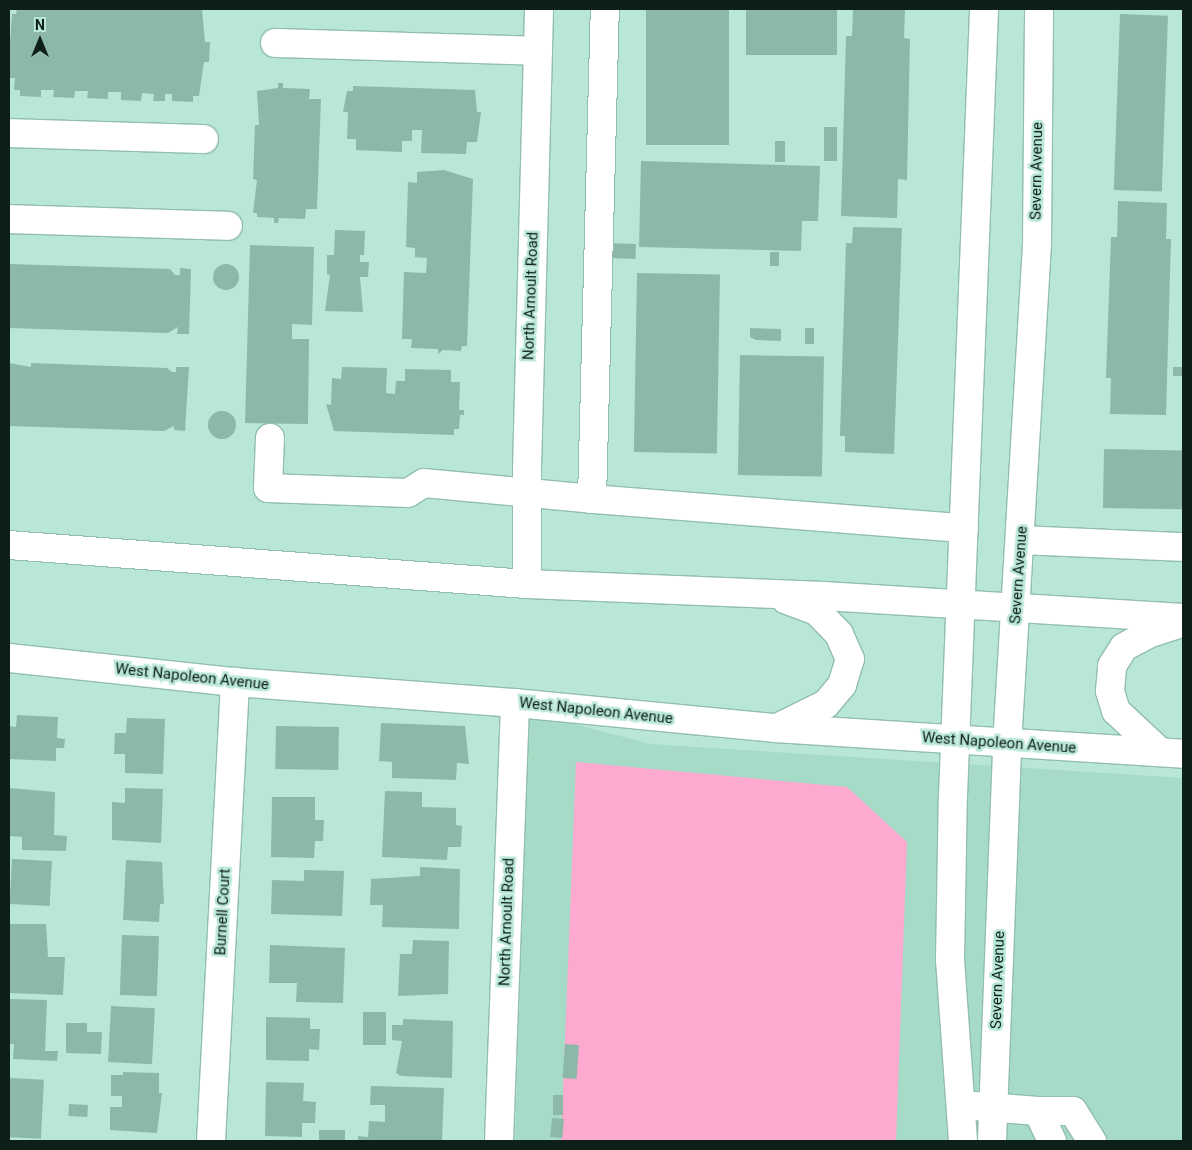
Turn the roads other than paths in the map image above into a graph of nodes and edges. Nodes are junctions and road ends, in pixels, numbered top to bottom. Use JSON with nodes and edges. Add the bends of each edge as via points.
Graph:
{"nodes":[{"id":1,"x":539,"y":9,"type":"edge"},
{"id":2,"x":605,"y":9,"type":"edge"},
{"id":3,"x":984,"y":9,"type":"edge"},
{"id":4,"x":1039,"y":9,"type":"edge"},
{"id":5,"x":275,"y":43,"type":"dead end"},
{"id":6,"x":538,"y":51,"type":"junction"},
{"id":7,"x":9,"y":133,"type":"edge"},
{"id":8,"x":204,"y":139,"type":"dead end"},
{"id":9,"x":9,"y":219,"type":"edge"},
{"id":10,"x":228,"y":226,"type":"dead end"},
{"id":11,"x":270,"y":438,"type":"dead end"},
{"id":12,"x":538,"y":494,"type":"junction"},
{"id":13,"x":592,"y":499,"type":"junction"},
{"id":14,"x":964,"y":528,"type":"junction"},
{"id":15,"x":1022,"y":540,"type":"junction"},
{"id":16,"x":9,"y":545,"type":"edge"},
{"id":17,"x":1183,"y":547,"type":"edge"},
{"id":18,"x":528,"y":584,"type":"junction"},
{"id":19,"x":772,"y":596,"type":"junction"},
{"id":20,"x":959,"y":605,"type":"junction"},
{"id":21,"x":1016,"y":609,"type":"junction"},
{"id":22,"x":1183,"y":618,"type":"edge"},
{"id":23,"x":1183,"y":623,"type":"edge"},
{"id":24,"x":9,"y":658,"type":"edge"},
{"id":25,"x":235,"y":682,"type":"junction"},
{"id":26,"x":515,"y":703,"type":"junction"},
{"id":27,"x":775,"y":728,"type":"junction"},
{"id":28,"x":956,"y":741,"type":"junction"},
{"id":29,"x":1007,"y":745,"type":"junction"},
{"id":30,"x":1172,"y":753,"type":"edge"},
{"id":31,"x":961,"y":1105,"type":"junction"},
{"id":32,"x":993,"y":1106,"type":"junction"},
{"id":33,"x":1038,"y":1110,"type":"junction"},
{"id":34,"x":211,"y":1141,"type":"edge"},
{"id":35,"x":499,"y":1141,"type":"edge"},
{"id":36,"x":963,"y":1141,"type":"edge"},
{"id":37,"x":992,"y":1141,"type":"edge"},
{"id":38,"x":1052,"y":1141,"type":"edge"},
{"id":39,"x":1092,"y":1141,"type":"edge"}],
"edges":[{"from":1,"to":6,"type":"street","name":"North Arnoult Road"},
{"from":2,"to":13,"type":"street"},
{"from":3,"to":14,"type":"street"},
{"from":4,"to":15,"type":"street","name":"Severn Avenue","via":[[1037,244]]},
{"from":5,"to":6,"type":"street"},
{"from":6,"to":12,"type":"street","name":"North Arnoult Road"},
{"from":7,"to":8,"type":"street"},
{"from":9,"to":10,"type":"street"},
{"from":11,"to":12,"type":"street","via":[[268,488],[408,492],[424,484]]},
{"from":12,"to":13,"type":"street"},
{"from":12,"to":18,"type":"street","name":"North Arnoult Road"},
{"from":13,"to":14,"type":"street"},
{"from":14,"to":20,"type":"street"},
{"from":15,"to":17,"type":"street"},
{"from":15,"to":21,"type":"street","name":"Severn Avenue"},
{"from":16,"to":18,"type":"street"},
{"from":18,"to":19,"type":"street"},
{"from":19,"to":20,"type":"street"},
{"from":19,"to":27,"type":"street","via":[[817,611],[839,634],[850,659],[842,685],[826,704]]},
{"from":20,"to":21,"type":"street"},
{"from":20,"to":28,"type":"street"},
{"from":21,"to":22,"type":"street"},
{"from":21,"to":29,"type":"street","name":"Severn Avenue"},
{"from":23,"to":30,"type":"street","via":[[1148,634],[1124,647],[1112,666],[1110,691],[1116,711]]},
{"from":24,"to":25,"type":"street","name":"West Napoleon Avenue"},
{"from":25,"to":26,"type":"street","name":"West Napoleon Avenue"},
{"from":25,"to":34,"type":"street","name":"Burnell Court"},
{"from":26,"to":27,"type":"street","name":"West Napoleon Avenue"},
{"from":26,"to":35,"type":"street","name":"North Arnoult Road"},
{"from":27,"to":28,"type":"street","name":"West Napoleon Avenue"},
{"from":28,"to":29,"type":"street","name":"West Napoleon Avenue"},
{"from":28,"to":31,"type":"street","via":[[950,960]]},
{"from":29,"to":30,"type":"street","name":"West Napoleon Avenue"},
{"from":29,"to":32,"type":"street","name":"Severn Avenue"},
{"from":31,"to":32,"type":"street"},
{"from":31,"to":36,"type":"street"},
{"from":32,"to":33,"type":"street"},
{"from":32,"to":37,"type":"street","name":"Severn Avenue"},
{"from":33,"to":38,"type":"street"},
{"from":33,"to":39,"type":"street","via":[[1073,1111]]}]}
